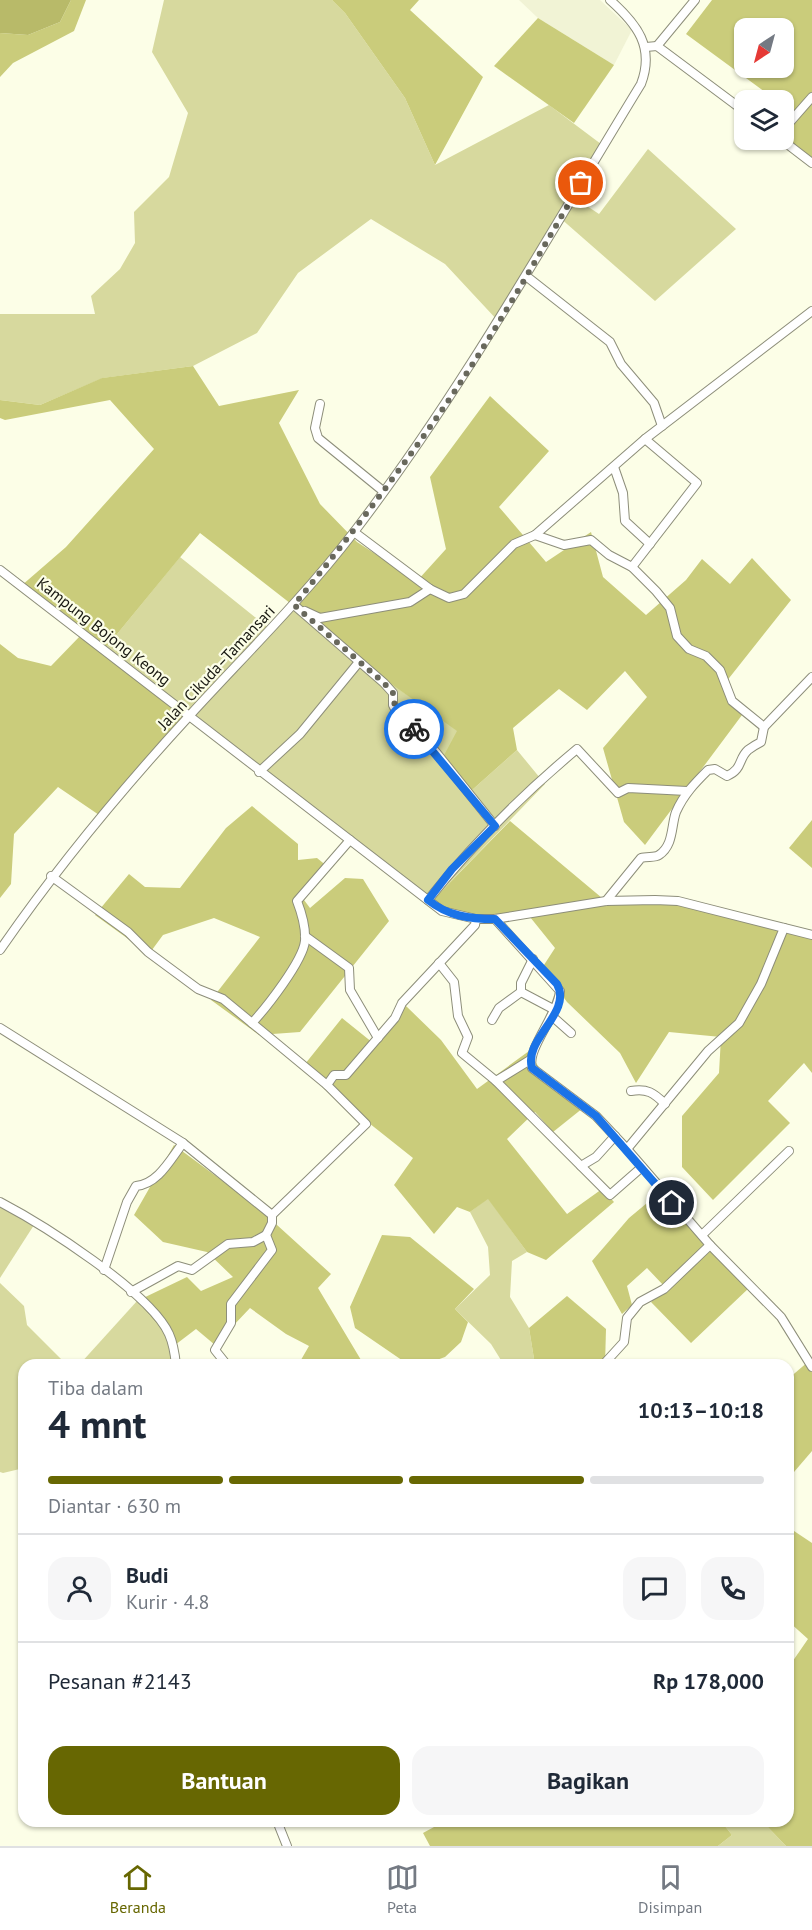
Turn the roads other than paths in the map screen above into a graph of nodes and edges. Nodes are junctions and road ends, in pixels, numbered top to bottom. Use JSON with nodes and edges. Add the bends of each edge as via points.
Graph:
{"nodes":[{"id":1,"x":610,"y":0,"type":"edge"},
{"id":2,"x":695,"y":0,"type":"edge"},
{"id":3,"x":646,"y":46,"type":"junction"},
{"id":4,"x":657,"y":46,"type":"junction"},
{"id":5,"x":812,"y":97,"type":"edge"},
{"id":6,"x":734,"y":104,"type":"edge"},
{"id":7,"x":794,"y":117,"type":"edge"},
{"id":8,"x":794,"y":149,"type":"edge"},
{"id":9,"x":812,"y":163,"type":"edge"},
{"id":10,"x":526,"y":276,"type":"junction"},
{"id":11,"x":812,"y":311,"type":"edge"},
{"id":12,"x":320,"y":404,"type":"dead end"},
{"id":13,"x":662,"y":426,"type":"junction"},
{"id":14,"x":645,"y":439,"type":"junction"},
{"id":15,"x":614,"y":467,"type":"junction"},
{"id":16,"x":383,"y":491,"type":"junction"},
{"id":17,"x":354,"y":532,"type":"junction"},
{"id":18,"x":535,"y":535,"type":"junction"},
{"id":19,"x":650,"y":544,"type":"junction"},
{"id":20,"x":632,"y":567,"type":"junction"},
{"id":21,"x":0,"y":570,"type":"edge"},
{"id":22,"x":429,"y":589,"type":"junction"},
{"id":23,"x":294,"y":605,"type":"junction"},
{"id":24,"x":359,"y":662,"type":"junction"},
{"id":25,"x":812,"y":677,"type":"edge"},
{"id":26,"x":190,"y":715,"type":"junction"},
{"id":27,"x":764,"y":728,"type":"junction"},
{"id":28,"x":259,"y":772,"type":"junction"},
{"id":29,"x":687,"y":792,"type":"junction"},
{"id":30,"x":495,"y":826,"type":"junction"},
{"id":31,"x":350,"y":840,"type":"junction"},
{"id":32,"x":51,"y":876,"type":"junction"},
{"id":33,"x":428,"y":900,"type":"junction"},
{"id":34,"x":606,"y":901,"type":"junction"},
{"id":35,"x":476,"y":919,"type":"junction"},
{"id":36,"x":495,"y":919,"type":"junction"},
{"id":37,"x":784,"y":928,"type":"junction"},
{"id":38,"x":812,"y":935,"type":"edge"},
{"id":39,"x":305,"y":936,"type":"junction"},
{"id":40,"x":0,"y":950,"type":"edge"},
{"id":41,"x":533,"y":959,"type":"junction"},
{"id":42,"x":439,"y":963,"type":"junction"},
{"id":43,"x":521,"y":992,"type":"junction"},
{"id":44,"x":554,"y":1014,"type":"junction"},
{"id":45,"x":492,"y":1020,"type":"dead end"},
{"id":46,"x":252,"y":1023,"type":"junction"},
{"id":47,"x":0,"y":1028,"type":"edge"},
{"id":48,"x":571,"y":1033,"type":"dead end"},
{"id":49,"x":378,"y":1038,"type":"junction"},
{"id":50,"x":530,"y":1060,"type":"junction"},
{"id":51,"x":496,"y":1081,"type":"junction"},
{"id":52,"x":327,"y":1085,"type":"junction"},
{"id":53,"x":631,"y":1092,"type":"dead end"},
{"id":54,"x":665,"y":1104,"type":"junction"},
{"id":55,"x":615,"y":1136,"type":"junction"},
{"id":56,"x":183,"y":1143,"type":"junction"},
{"id":57,"x":627,"y":1149,"type":"junction"},
{"id":58,"x":789,"y":1151,"type":"dead end"},
{"id":59,"x":581,"y":1166,"type":"junction"},
{"id":60,"x":642,"y":1167,"type":"junction"},
{"id":61,"x":0,"y":1202,"type":"edge"},
{"id":62,"x":272,"y":1215,"type":"junction"},
{"id":63,"x":266,"y":1235,"type":"junction"},
{"id":64,"x":702,"y":1235,"type":"junction"},
{"id":65,"x":710,"y":1245,"type":"junction"},
{"id":66,"x":104,"y":1270,"type":"junction"},
{"id":67,"x":131,"y":1292,"type":"junction"},
{"id":68,"x":175,"y":1359,"type":"edge"},
{"id":69,"x":222,"y":1359,"type":"edge"},
{"id":70,"x":608,"y":1359,"type":"edge"},
{"id":71,"x":812,"y":1367,"type":"edge"},
{"id":72,"x":281,"y":1827,"type":"edge"},
{"id":73,"x":287,"y":1846,"type":"edge"}],
"edges":[{"from":1,"to":3,"type":"street","via":[[633,22]]},
{"from":2,"to":4,"type":"street"},
{"from":3,"to":4,"type":"street"},
{"from":3,"to":10,"type":"street","name":"Jalan Cikuda–Tamansari","via":[[641,84]]},
{"from":4,"to":6,"type":"street"},
{"from":5,"to":7,"type":"street"},
{"from":8,"to":9,"type":"street"},
{"from":10,"to":13,"type":"street","via":[[610,342],[621,364],[654,403]]},
{"from":10,"to":16,"type":"street","name":"Jalan Cikuda–Tamansari","via":[[436,419]]},
{"from":11,"to":13,"type":"street"},
{"from":12,"to":16,"type":"street","via":[[315,428],[318,438]]},
{"from":13,"to":14,"type":"street"},
{"from":14,"to":15,"type":"street"},
{"from":14,"to":19,"type":"street","via":[[697,483]]},
{"from":15,"to":18,"type":"street"},
{"from":15,"to":19,"type":"street","via":[[623,494],[625,521]]},
{"from":16,"to":17,"type":"street","name":"Jalan Cikuda–Tamansari"},
{"from":17,"to":22,"type":"street"},
{"from":17,"to":23,"type":"street","name":"Jalan Cikuda–Tamansari"},
{"from":18,"to":20,"type":"street","via":[[564,545],[591,540]]},
{"from":18,"to":22,"type":"street","via":[[514,544],[464,594],[449,598]]},
{"from":19,"to":20,"type":"street"},
{"from":20,"to":27,"type":"street","via":[[670,608],[677,636],[688,649],[706,656],[720,670],[732,701]]},
{"from":21,"to":26,"type":"street","name":"Kampung Bojong Keong"},
{"from":22,"to":23,"type":"street","via":[[410,602],[320,618]]},
{"from":23,"to":24,"type":"street"},
{"from":23,"to":26,"type":"street","name":"Jalan Cikuda–Tamansari"},
{"from":24,"to":28,"type":"street","via":[[300,734]]},
{"from":24,"to":30,"type":"street","via":[[393,693],[396,711],[435,751]]},
{"from":25,"to":27,"type":"street"},
{"from":26,"to":28,"type":"street","name":"Kampung Bojong Keong"},
{"from":26,"to":32,"type":"street","name":"Jalan Cikuda–Tamansari"},
{"from":27,"to":29,"type":"street","via":[[761,742],[748,750],[733,774],[708,770]]},
{"from":28,"to":31,"type":"street","name":"Kampung Bojong Keong"},
{"from":29,"to":30,"type":"street","via":[[628,788],[618,793],[577,749]]},
{"from":29,"to":34,"type":"street","via":[[663,852],[641,858]]},
{"from":30,"to":33,"type":"street","via":[[452,869]]},
{"from":31,"to":33,"type":"street","name":"Kampung Bojong Keong"},
{"from":31,"to":39,"type":"street","via":[[297,901]]},
{"from":32,"to":40,"type":"street","name":"Jalan Cikuda–Tamansari"},
{"from":32,"to":46,"type":"street","via":[[198,989],[223,999]]},
{"from":33,"to":35,"type":"street","name":"Kampung Bojong Keong","via":[[442,911]]},
{"from":34,"to":36,"type":"street","name":"Kampung Bojong Keong"},
{"from":34,"to":37,"type":"street","name":"Kampung Bojong Keong","via":[[678,901]]},
{"from":35,"to":36,"type":"street","name":"Kampung Bojong Keong"},
{"from":35,"to":42,"type":"street","via":[[475,925]]},
{"from":36,"to":41,"type":"street"},
{"from":37,"to":38,"type":"street","name":"Kampung Bojong Keong"},
{"from":37,"to":54,"type":"street","via":[[761,984],[739,1023],[708,1051]]},
{"from":39,"to":46,"type":"street","via":[[305,944],[276,997]]},
{"from":39,"to":49,"type":"street","via":[[349,968],[350,990]]},
{"from":41,"to":43,"type":"street","via":[[521,983]]},
{"from":41,"to":44,"type":"street","via":[[561,991]]},
{"from":42,"to":49,"type":"street","via":[[402,1003]]},
{"from":42,"to":51,"type":"street","via":[[454,982],[458,1016],[468,1037],[462,1053]]},
{"from":43,"to":44,"type":"street"},
{"from":43,"to":45,"type":"street","via":[[499,1008]]},
{"from":44,"to":48,"type":"street"},
{"from":44,"to":50,"type":"street"},
{"from":46,"to":52,"type":"street"},
{"from":47,"to":56,"type":"street"},
{"from":49,"to":52,"type":"street","via":[[346,1075],[334,1075]]},
{"from":50,"to":51,"type":"street"},
{"from":50,"to":55,"type":"street","via":[[532,1068],[596,1116]]},
{"from":51,"to":59,"type":"street"},
{"from":52,"to":62,"type":"street","via":[[366,1124]]},
{"from":53,"to":54,"type":"street","via":[[652,1092]]},
{"from":54,"to":57,"type":"street"},
{"from":55,"to":57,"type":"street"},
{"from":55,"to":59,"type":"street","via":[[596,1157]]},
{"from":56,"to":62,"type":"street"},
{"from":56,"to":66,"type":"street","via":[[155,1179],[136,1186]]},
{"from":57,"to":60,"type":"street"},
{"from":58,"to":64,"type":"street"},
{"from":59,"to":60,"type":"street","via":[[610,1195]]},
{"from":60,"to":64,"type":"street"},
{"from":61,"to":66,"type":"street"},
{"from":62,"to":63,"type":"street"},
{"from":63,"to":67,"type":"street","via":[[253,1242],[228,1244],[192,1270],[178,1266]]},
{"from":63,"to":69,"type":"street","via":[[272,1250],[231,1304],[231,1323],[215,1350]]},
{"from":64,"to":65,"type":"street"},
{"from":65,"to":70,"type":"street","via":[[664,1289],[640,1302],[627,1318],[624,1342]]},
{"from":65,"to":71,"type":"street","via":[[781,1317]]},
{"from":66,"to":67,"type":"street"},
{"from":67,"to":68,"type":"street","via":[[169,1333]]},
{"from":72,"to":73,"type":"street"}]}
